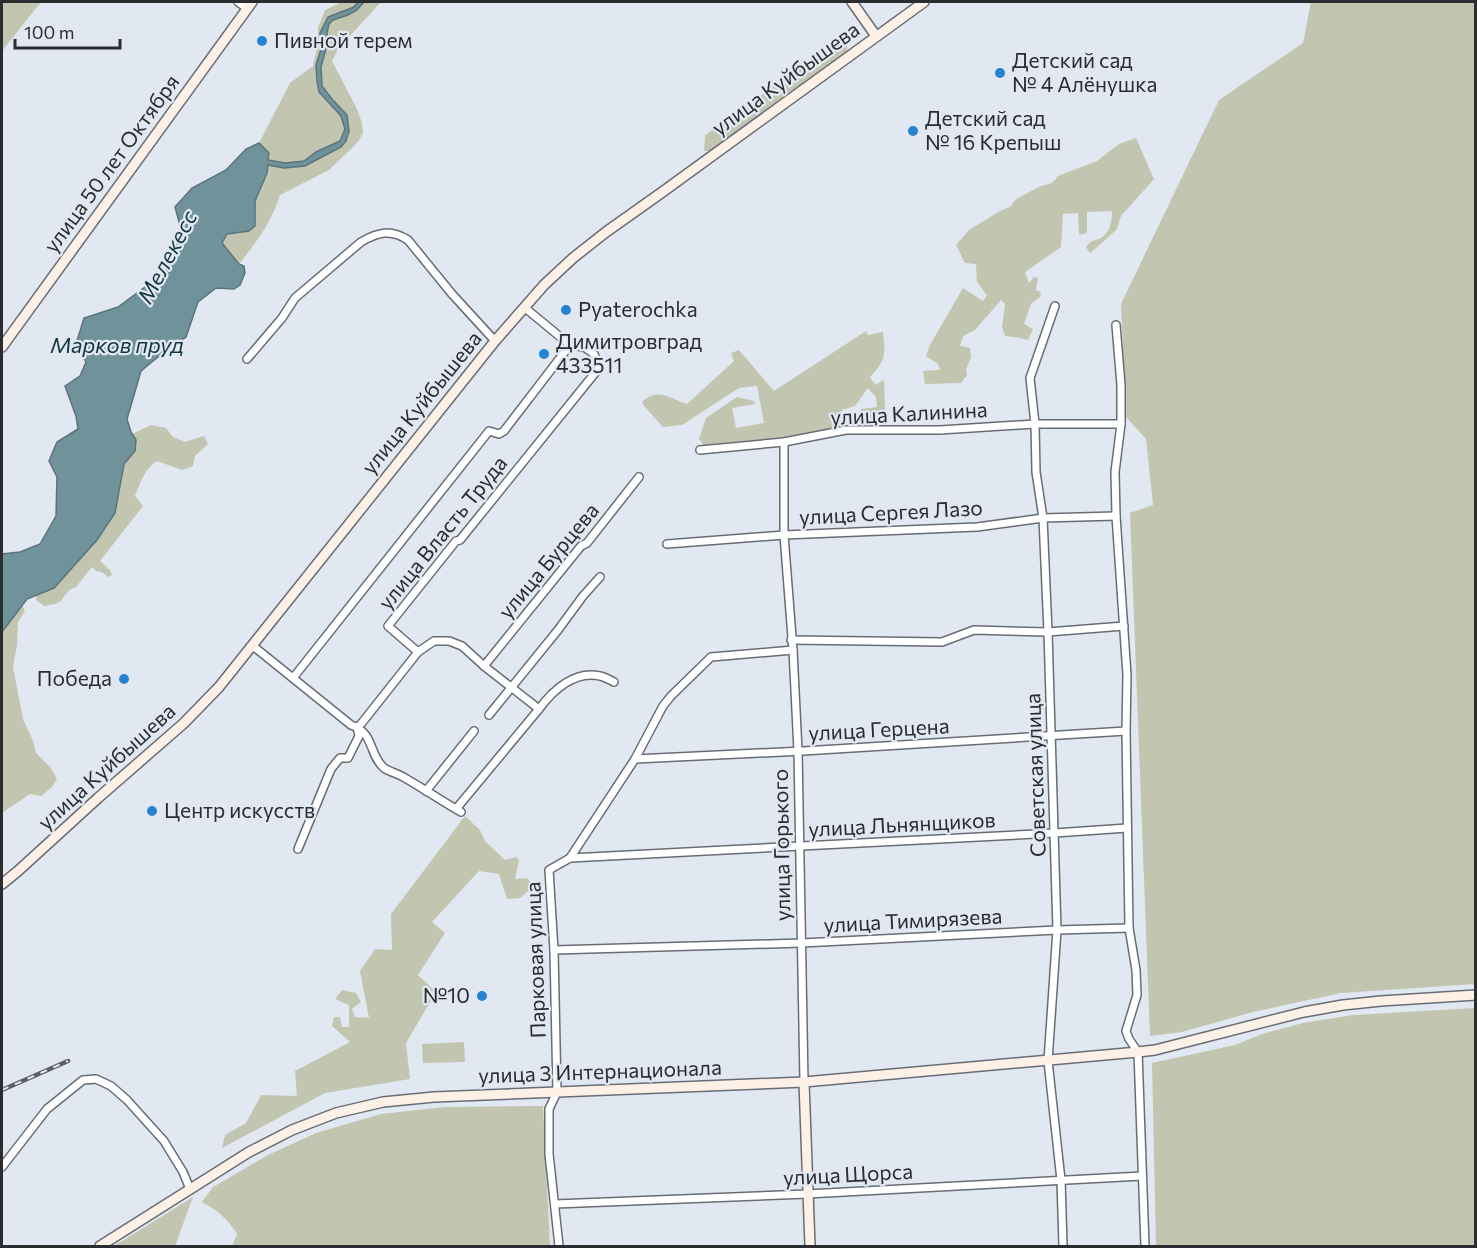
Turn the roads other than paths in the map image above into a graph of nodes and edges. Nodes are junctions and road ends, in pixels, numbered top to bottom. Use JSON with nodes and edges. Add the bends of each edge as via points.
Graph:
{"nodes":[{"id":1,"x":238,"y":2,"type":"edge"},
{"id":2,"x":852,"y":2,"type":"edge"},
{"id":3,"x":924,"y":2,"type":"edge"},
{"id":4,"x":250,"y":5,"type":"edge"},
{"id":5,"x":876,"y":36,"type":"junction"},
{"id":6,"x":1055,"y":306,"type":"dead end"},
{"id":7,"x":524,"y":307,"type":"junction"},
{"id":8,"x":1116,"y":325,"type":"dead end"},
{"id":9,"x":495,"y":341,"type":"junction"},
{"id":10,"x":570,"y":345,"type":"junction"},
{"id":11,"x":2,"y":347,"type":"edge"},
{"id":12,"x":247,"y":359,"type":"dead end"},
{"id":13,"x":1035,"y":424,"type":"junction"},
{"id":14,"x":1121,"y":424,"type":"junction"},
{"id":15,"x":784,"y":442,"type":"junction"},
{"id":16,"x":700,"y":450,"type":"dead end"},
{"id":17,"x":639,"y":477,"type":"dead end"},
{"id":18,"x":1116,"y":516,"type":"junction"},
{"id":19,"x":1043,"y":518,"type":"junction"},
{"id":20,"x":784,"y":535,"type":"junction"},
{"id":21,"x":667,"y":544,"type":"dead end"},
{"id":22,"x":600,"y":577,"type":"dead end"},
{"id":23,"x":1124,"y":626,"type":"junction"},
{"id":24,"x":1048,"y":632,"type":"junction"},
{"id":25,"x":791,"y":640,"type":"junction"},
{"id":26,"x":253,"y":646,"type":"junction"},
{"id":27,"x":793,"y":650,"type":"junction"},
{"id":28,"x":418,"y":651,"type":"junction"},
{"id":29,"x":484,"y":666,"type":"junction"},
{"id":30,"x":293,"y":678,"type":"junction"},
{"id":31,"x":614,"y":682,"type":"dead end"},
{"id":32,"x":512,"y":687,"type":"junction"},
{"id":33,"x":539,"y":709,"type":"junction"},
{"id":34,"x":489,"y":715,"type":"dead end"},
{"id":35,"x":357,"y":727,"type":"junction"},
{"id":36,"x":474,"y":731,"type":"dead end"},
{"id":37,"x":1126,"y":731,"type":"junction"},
{"id":38,"x":1051,"y":736,"type":"junction"},
{"id":39,"x":798,"y":751,"type":"junction"},
{"id":40,"x":634,"y":759,"type":"junction"},
{"id":41,"x":426,"y":791,"type":"junction"},
{"id":42,"x":1127,"y":828,"type":"junction"},
{"id":43,"x":1055,"y":833,"type":"junction"},
{"id":44,"x":799,"y":847,"type":"junction"},
{"id":45,"x":298,"y":849,"type":"dead end"},
{"id":46,"x":570,"y":858,"type":"junction"},
{"id":47,"x":2,"y":884,"type":"edge"},
{"id":48,"x":1129,"y":928,"type":"junction"},
{"id":49,"x":1057,"y":930,"type":"junction"},
{"id":50,"x":802,"y":944,"type":"junction"},
{"id":51,"x":554,"y":950,"type":"junction"},
{"id":52,"x":1476,"y":996,"type":"edge"},
{"id":53,"x":1138,"y":1052,"type":"junction"},
{"id":54,"x":1048,"y":1061,"type":"junction"},
{"id":55,"x":804,"y":1082,"type":"junction"},
{"id":56,"x":557,"y":1092,"type":"junction"},
{"id":57,"x":2,"y":1167,"type":"edge"},
{"id":58,"x":1142,"y":1176,"type":"junction"},
{"id":59,"x":1061,"y":1180,"type":"junction"},
{"id":60,"x":190,"y":1189,"type":"junction"},
{"id":61,"x":807,"y":1194,"type":"junction"},
{"id":62,"x":555,"y":1204,"type":"junction"},
{"id":63,"x":100,"y":1246,"type":"edge"},
{"id":64,"x":559,"y":1246,"type":"edge"},
{"id":65,"x":810,"y":1246,"type":"edge"},
{"id":66,"x":1063,"y":1246,"type":"edge"},
{"id":67,"x":1145,"y":1246,"type":"edge"}],
"edges":[{"from":1,"to":4,"type":"street"},
{"from":2,"to":5,"type":"main road"},
{"from":3,"to":5,"type":"main road","name":"улица Куйбышева"},
{"from":4,"to":11,"type":"main road","name":"улица 50 лет Октября"},
{"from":5,"to":7,"type":"main road","name":"улица Куйбышева","via":[[606,232],[573,258]]},
{"from":6,"to":13,"type":"street","name":"Советская улица","via":[[1030,378]]},
{"from":7,"to":9,"type":"main road","name":"улица Куйбышева"},
{"from":7,"to":10,"type":"street"},
{"from":8,"to":14,"type":"street"},
{"from":9,"to":12,"type":"street","via":[[408,240],[399,234],[385,233],[362,242],[295,298]]},
{"from":9,"to":26,"type":"main road","name":"улица Куйбышева"},
{"from":10,"to":28,"type":"street","name":"улица Власть Труда","via":[[584,347],[594,354],[599,368],[388,626]]},
{"from":10,"to":30,"type":"street","name":"улица Власть Труда","via":[[504,431],[499,434],[489,430]]},
{"from":13,"to":14,"type":"street","name":"улица Калинина"},
{"from":13,"to":15,"type":"street","name":"улица Калинина","via":[[846,430]]},
{"from":13,"to":19,"type":"street","name":"Советская улица","via":[[1036,472]]},
{"from":14,"to":18,"type":"street","via":[[1115,472]]},
{"from":15,"to":16,"type":"street","name":"улица Калинина"},
{"from":15,"to":20,"type":"street","name":"улица Горького"},
{"from":17,"to":29,"type":"street","name":"улица Бурцева"},
{"from":18,"to":19,"type":"street","name":"улица Сергея Лазо"},
{"from":18,"to":23,"type":"street"},
{"from":19,"to":20,"type":"street","name":"улица Сергея Лазо","via":[[977,527]]},
{"from":19,"to":24,"type":"street","name":"Советская улица"},
{"from":20,"to":21,"type":"street","name":"улица Сергея Лазо"},
{"from":20,"to":25,"type":"street","name":"улица Горького"},
{"from":22,"to":32,"type":"street"},
{"from":23,"to":24,"type":"street"},
{"from":23,"to":37,"type":"street","via":[[1128,675]]},
{"from":24,"to":25,"type":"street","via":[[974,630],[942,642]]},
{"from":24,"to":38,"type":"street","name":"Советская улица"},
{"from":25,"to":27,"type":"street","name":"улица Горького"},
{"from":26,"to":30,"type":"street"},
{"from":26,"to":47,"type":"main road","name":"улица Куйбышева","via":[[184,723]]},
{"from":27,"to":39,"type":"street","name":"улица Горького"},
{"from":27,"to":40,"type":"street","name":"Парковая улица","via":[[711,657],[667,701]]},
{"from":28,"to":29,"type":"street","via":[[434,641],[448,641],[462,646]]},
{"from":28,"to":35,"type":"street"},
{"from":29,"to":32,"type":"street"},
{"from":30,"to":35,"type":"street"},
{"from":31,"to":33,"type":"street","via":[[601,676],[578,677],[557,689]]},
{"from":32,"to":33,"type":"street"},
{"from":32,"to":34,"type":"street"},
{"from":33,"to":41,"type":"street","via":[[458,811]]},
{"from":35,"to":41,"type":"street","via":[[368,736],[384,768]]},
{"from":35,"to":45,"type":"street","via":[[359,736],[348,758],[340,758],[331,769]]},
{"from":36,"to":41,"type":"street"},
{"from":37,"to":38,"type":"street","name":"улица Герцена"},
{"from":37,"to":42,"type":"street"},
{"from":38,"to":39,"type":"street","name":"улица Герцена"},
{"from":38,"to":43,"type":"street","name":"Советская улица"},
{"from":39,"to":40,"type":"street","name":"улица Герцена"},
{"from":39,"to":44,"type":"street","name":"улица Горького"},
{"from":40,"to":46,"type":"street","name":"Парковая улица"},
{"from":42,"to":43,"type":"street","name":"улица Льнянщиков"},
{"from":42,"to":48,"type":"street"},
{"from":43,"to":44,"type":"street","name":"улица Льнянщиков"},
{"from":43,"to":49,"type":"street","name":"Советская улица"},
{"from":44,"to":46,"type":"street","name":"улица Льнянщиков"},
{"from":44,"to":50,"type":"street","name":"улица Горького"},
{"from":46,"to":51,"type":"street","name":"Парковая улица","via":[[549,870]]},
{"from":48,"to":49,"type":"street","name":"улица Тимирязева"},
{"from":48,"to":53,"type":"street","via":[[1137,995],[1126,1030]]},
{"from":49,"to":50,"type":"street","name":"улица Тимирязева"},
{"from":49,"to":54,"type":"street","name":"Советская улица"},
{"from":50,"to":51,"type":"street","name":"улица Тимирязева"},
{"from":50,"to":55,"type":"street","name":"улица Горького"},
{"from":51,"to":56,"type":"street","name":"Парковая улица"},
{"from":52,"to":53,"type":"main road","name":"улица 3 Интернационала","via":[[1343,1005]]},
{"from":53,"to":54,"type":"main road","name":"улица 3 Интернационала"},
{"from":53,"to":58,"type":"street"},
{"from":54,"to":55,"type":"main road","name":"улица 3 Интернационала"},
{"from":54,"to":59,"type":"street","name":"Советская улица"},
{"from":55,"to":56,"type":"main road","name":"улица 3 Интернационала"},
{"from":55,"to":61,"type":"main road","name":"улица Горького"},
{"from":56,"to":60,"type":"main road","name":"улица 3 Интернационала","via":[[434,1097],[383,1102],[336,1113],[249,1152]]},
{"from":56,"to":62,"type":"street","name":"Парковая улица","via":[[549,1109]]},
{"from":57,"to":60,"type":"street","via":[[47,1109],[83,1080],[96,1079],[127,1100],[164,1141]]},
{"from":58,"to":59,"type":"street","name":"улица Щорса"},
{"from":58,"to":67,"type":"street"},
{"from":59,"to":61,"type":"street","name":"улица Щорса"},
{"from":59,"to":66,"type":"street","name":"Советская улица"},
{"from":60,"to":63,"type":"main road","name":"улица 3 Интернационала"},
{"from":61,"to":62,"type":"street","name":"улица Щорса"},
{"from":61,"to":65,"type":"main road","name":"улица Горького"},
{"from":62,"to":64,"type":"street","name":"Парковая улица"}]}
